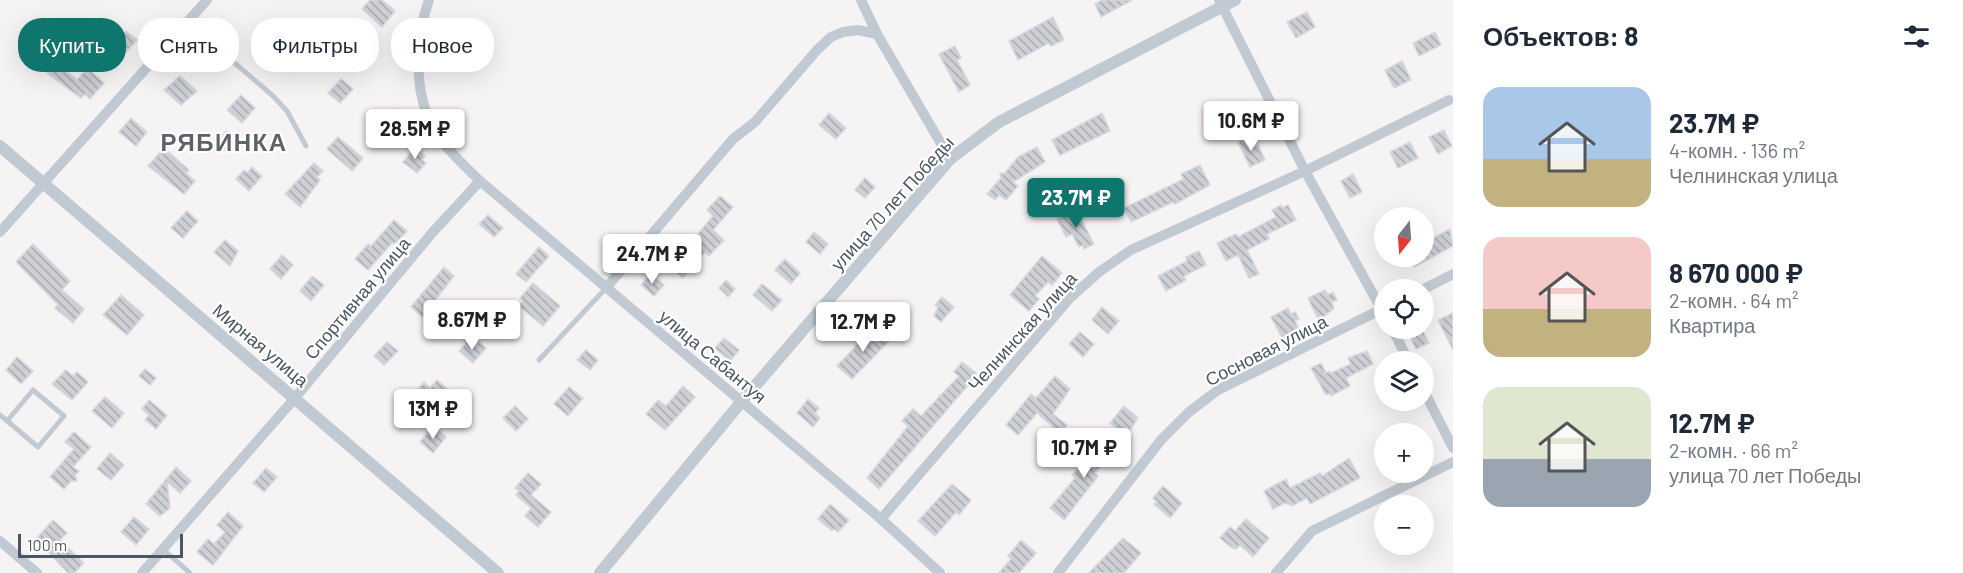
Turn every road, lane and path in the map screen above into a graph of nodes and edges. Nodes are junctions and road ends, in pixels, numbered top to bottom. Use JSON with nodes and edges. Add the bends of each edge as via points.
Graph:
{"nodes":[{"id":1,"x":207,"y":0,"type":"edge"},
{"id":2,"x":429,"y":0,"type":"edge"},
{"id":3,"x":861,"y":0,"type":"edge"},
{"id":4,"x":1235,"y":0,"type":"edge"},
{"id":5,"x":1221,"y":3,"type":"edge"},
{"id":6,"x":192,"y":18,"type":"edge"},
{"id":7,"x":877,"y":34,"type":"junction"},
{"id":8,"x":239,"y":67,"type":"edge"},
{"id":9,"x":144,"y":72,"type":"edge"},
{"id":10,"x":1449,"y":100,"type":"dead end"},
{"id":11,"x":0,"y":146,"type":"edge"},
{"id":12,"x":306,"y":146,"type":"dead end"},
{"id":13,"x":950,"y":159,"type":"junction"},
{"id":14,"x":1305,"y":171,"type":"junction"},
{"id":15,"x":480,"y":181,"type":"junction"},
{"id":16,"x":42,"y":184,"type":"junction"},
{"id":17,"x":0,"y":232,"type":"edge"},
{"id":18,"x":1453,"y":274,"type":"edge"},
{"id":19,"x":1434,"y":284,"type":"edge"},
{"id":20,"x":606,"y":288,"type":"junction"},
{"id":21,"x":1374,"y":293,"type":"edge"},
{"id":22,"x":1374,"y":316,"type":"edge"},
{"id":23,"x":539,"y":360,"type":"dead end"},
{"id":24,"x":296,"y":398,"type":"junction"},
{"id":25,"x":742,"y":401,"type":"junction"},
{"id":26,"x":1434,"y":410,"type":"edge"},
{"id":27,"x":0,"y":415,"type":"edge"},
{"id":28,"x":7,"y":421,"type":"junction"},
{"id":29,"x":1453,"y":448,"type":"edge"},
{"id":30,"x":1453,"y":462,"type":"edge"},
{"id":31,"x":881,"y":519,"type":"junction"},
{"id":32,"x":0,"y":541,"type":"edge"},
{"id":33,"x":162,"y":548,"type":"junction"},
{"id":34,"x":37,"y":573,"type":"edge"},
{"id":35,"x":142,"y":573,"type":"edge"},
{"id":36,"x":190,"y":573,"type":"edge"},
{"id":37,"x":498,"y":573,"type":"edge"},
{"id":38,"x":600,"y":573,"type":"edge"},
{"id":39,"x":940,"y":573,"type":"edge"},
{"id":40,"x":1058,"y":573,"type":"edge"},
{"id":41,"x":1276,"y":573,"type":"edge"}],
"edges":[{"from":1,"to":6,"type":"street"},
{"from":2,"to":15,"type":"street","name":"улица Сабантуя","via":[[421,32],[420,86],[438,136]]},
{"from":3,"to":7,"type":"street"},
{"from":4,"to":5,"type":"street","name":"улица 70 лет Победы"},
{"from":5,"to":13,"type":"street","name":"улица 70 лет Победы","via":[[999,122]]},
{"from":5,"to":14,"type":"street"},
{"from":7,"to":13,"type":"street"},
{"from":7,"to":20,"type":"street","via":[[843,32],[817,50],[755,122],[733,139]]},
{"from":8,"to":12,"type":"lane","via":[[287,111]]},
{"from":9,"to":16,"type":"street"},
{"from":10,"to":14,"type":"street","name":"Челнинская улица"},
{"from":11,"to":16,"type":"street","name":"Мирная улица"},
{"from":13,"to":25,"type":"street","name":"улица 70 лет Победы"},
{"from":14,"to":21,"type":"street"},
{"from":14,"to":31,"type":"street","name":"Челнинская улица","via":[[1131,250],[1099,272],[1070,298]]},
{"from":15,"to":20,"type":"street","name":"улица Сабантуя"},
{"from":15,"to":24,"type":"street","name":"Спортивная улица"},
{"from":16,"to":17,"type":"street"},
{"from":16,"to":24,"type":"street","name":"Мирная улица"},
{"from":18,"to":19,"type":"street"},
{"from":20,"to":23,"type":"lane"},
{"from":20,"to":25,"type":"street","name":"улица Сабантуя"},
{"from":22,"to":40,"type":"street","name":"Сосновая улица","via":[[1218,390],[1190,412],[1161,440]]},
{"from":24,"to":33,"type":"street","name":"Спортивная улица"},
{"from":24,"to":37,"type":"street","name":"Мирная улица"},
{"from":25,"to":31,"type":"street","name":"улица Сабантуя"},
{"from":25,"to":38,"type":"street","name":"улица 70 лет Победы"},
{"from":26,"to":29,"type":"street"},
{"from":27,"to":28,"type":"lane"},
{"from":28,"to":28,"type":"lane","via":[[38,447],[64,416],[33,390]]},
{"from":30,"to":41,"type":"street","via":[[1312,531]]},
{"from":31,"to":39,"type":"street","name":"улица Сабантуя"},
{"from":32,"to":34,"type":"street"},
{"from":33,"to":35,"type":"street","name":"Спортивная улица"},
{"from":33,"to":36,"type":"lane"}]}
